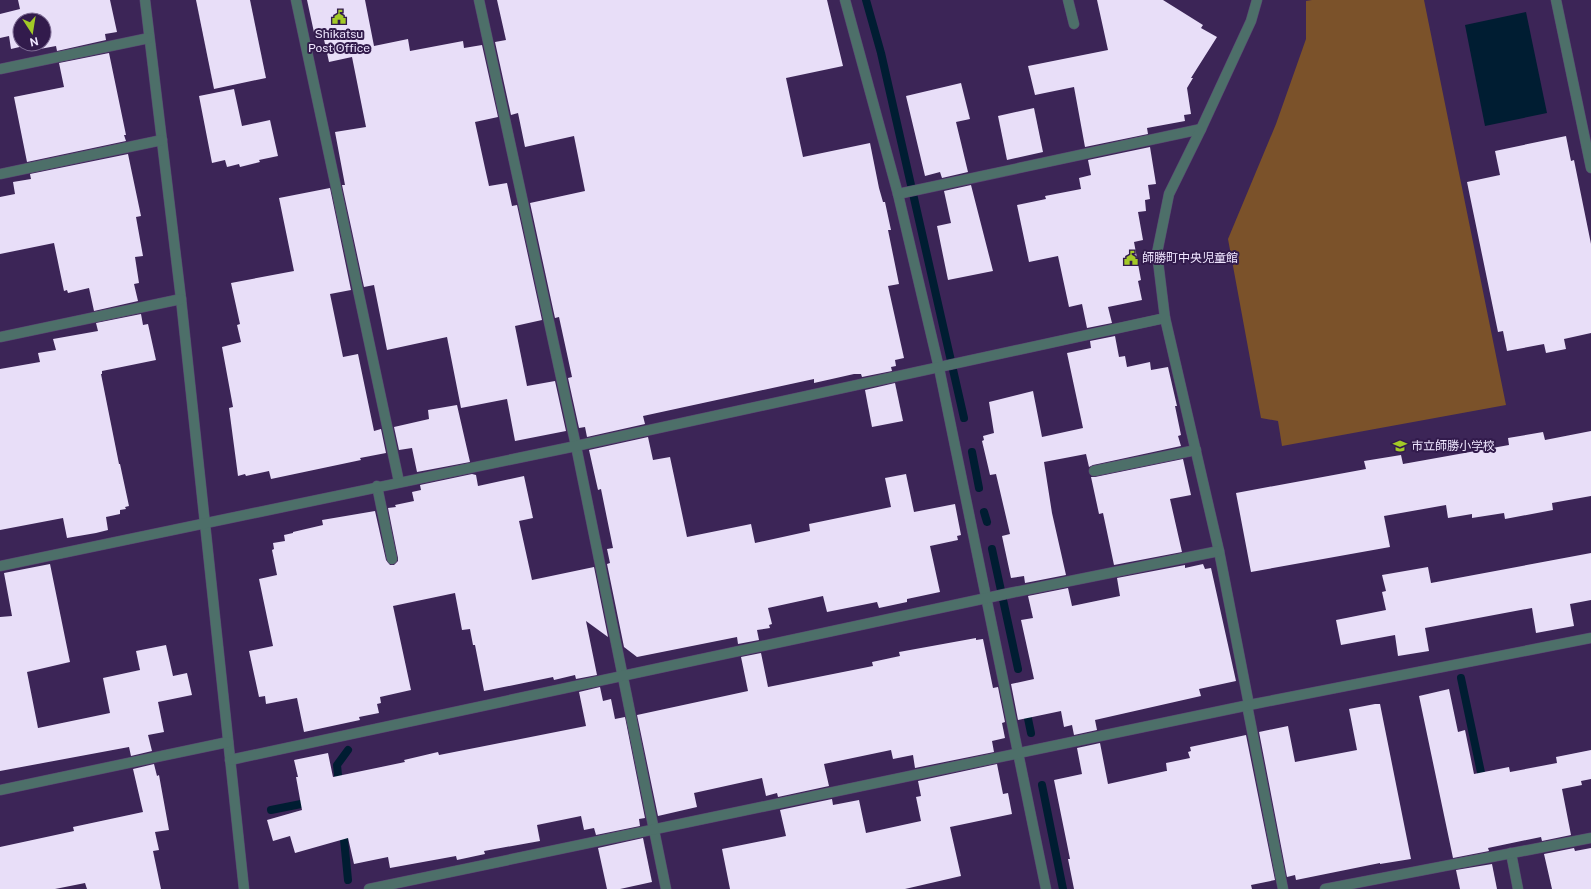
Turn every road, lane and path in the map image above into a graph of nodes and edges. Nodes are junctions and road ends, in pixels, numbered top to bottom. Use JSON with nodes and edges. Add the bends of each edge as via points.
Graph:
{"nodes":[{"id":1,"x":145,"y":0,"type":"edge"},
{"id":2,"x":296,"y":0,"type":"edge"},
{"id":3,"x":480,"y":0,"type":"edge"},
{"id":4,"x":845,"y":0,"type":"edge"},
{"id":5,"x":1068,"y":0,"type":"edge"},
{"id":6,"x":1257,"y":0,"type":"edge"},
{"id":7,"x":1556,"y":0,"type":"edge"},
{"id":8,"x":1074,"y":24,"type":"dead end"},
{"id":9,"x":150,"y":38,"type":"junction"},
{"id":10,"x":0,"y":69,"type":"edge"},
{"id":11,"x":1201,"y":130,"type":"junction"},
{"id":12,"x":162,"y":140,"type":"junction"},
{"id":13,"x":1591,"y":168,"type":"edge"},
{"id":14,"x":0,"y":174,"type":"edge"},
{"id":15,"x":902,"y":193,"type":"junction"},
{"id":16,"x":181,"y":300,"type":"junction"},
{"id":17,"x":1165,"y":318,"type":"junction"},
{"id":18,"x":0,"y":337,"type":"edge"},
{"id":19,"x":943,"y":367,"type":"junction"},
{"id":20,"x":576,"y":446,"type":"junction"},
{"id":21,"x":1196,"y":450,"type":"junction"},
{"id":22,"x":1094,"y":471,"type":"dead end"},
{"id":23,"x":399,"y":482,"type":"junction"},
{"id":24,"x":377,"y":486,"type":"junction"},
{"id":25,"x":204,"y":522,"type":"junction"},
{"id":26,"x":1219,"y":551,"type":"junction"},
{"id":27,"x":392,"y":559,"type":"dead end"},
{"id":28,"x":0,"y":566,"type":"edge"},
{"id":29,"x":991,"y":597,"type":"junction"},
{"id":30,"x":1591,"y":638,"type":"edge"},
{"id":31,"x":623,"y":676,"type":"junction"},
{"id":32,"x":1248,"y":705,"type":"junction"},
{"id":33,"x":228,"y":742,"type":"junction"},
{"id":34,"x":1018,"y":753,"type":"junction"},
{"id":35,"x":230,"y":760,"type":"junction"},
{"id":36,"x":0,"y":790,"type":"edge"},
{"id":37,"x":654,"y":829,"type":"junction"},
{"id":38,"x":1591,"y":838,"type":"edge"},
{"id":39,"x":1510,"y":853,"type":"junction"},
{"id":40,"x":244,"y":889,"type":"edge"},
{"id":41,"x":369,"y":889,"type":"edge"},
{"id":42,"x":666,"y":889,"type":"edge"},
{"id":43,"x":1046,"y":889,"type":"edge"},
{"id":44,"x":1283,"y":889,"type":"edge"},
{"id":45,"x":1325,"y":889,"type":"edge"},
{"id":46,"x":1518,"y":889,"type":"edge"}],
"edges":[{"from":1,"to":9,"type":"street"},
{"from":2,"to":23,"type":"street"},
{"from":3,"to":20,"type":"street"},
{"from":4,"to":15,"type":"street"},
{"from":5,"to":8,"type":"street"},
{"from":6,"to":11,"type":"street","via":[[1251,21]]},
{"from":7,"to":13,"type":"street"},
{"from":9,"to":10,"type":"street"},
{"from":9,"to":12,"type":"street"},
{"from":11,"to":15,"type":"street"},
{"from":11,"to":17,"type":"street","via":[[1169,194],[1157,253]]},
{"from":12,"to":14,"type":"street"},
{"from":12,"to":16,"type":"street"},
{"from":15,"to":19,"type":"street"},
{"from":16,"to":18,"type":"street"},
{"from":16,"to":25,"type":"street"},
{"from":17,"to":19,"type":"street"},
{"from":17,"to":21,"type":"street"},
{"from":19,"to":20,"type":"street"},
{"from":19,"to":29,"type":"street"},
{"from":20,"to":23,"type":"street"},
{"from":20,"to":31,"type":"street"},
{"from":21,"to":22,"type":"street"},
{"from":21,"to":26,"type":"street"},
{"from":23,"to":24,"type":"street"},
{"from":24,"to":25,"type":"street"},
{"from":24,"to":27,"type":"street"},
{"from":25,"to":28,"type":"street"},
{"from":25,"to":33,"type":"street"},
{"from":26,"to":29,"type":"street"},
{"from":26,"to":32,"type":"street"},
{"from":29,"to":31,"type":"street"},
{"from":29,"to":34,"type":"street"},
{"from":30,"to":32,"type":"street"},
{"from":31,"to":35,"type":"street"},
{"from":31,"to":37,"type":"street"},
{"from":32,"to":34,"type":"street"},
{"from":32,"to":44,"type":"street"},
{"from":33,"to":35,"type":"street"},
{"from":33,"to":36,"type":"street"},
{"from":34,"to":37,"type":"street"},
{"from":34,"to":43,"type":"street"},
{"from":35,"to":40,"type":"street"},
{"from":37,"to":41,"type":"street"},
{"from":37,"to":42,"type":"street"},
{"from":38,"to":39,"type":"street"},
{"from":39,"to":45,"type":"street"},
{"from":39,"to":46,"type":"street"}]}
